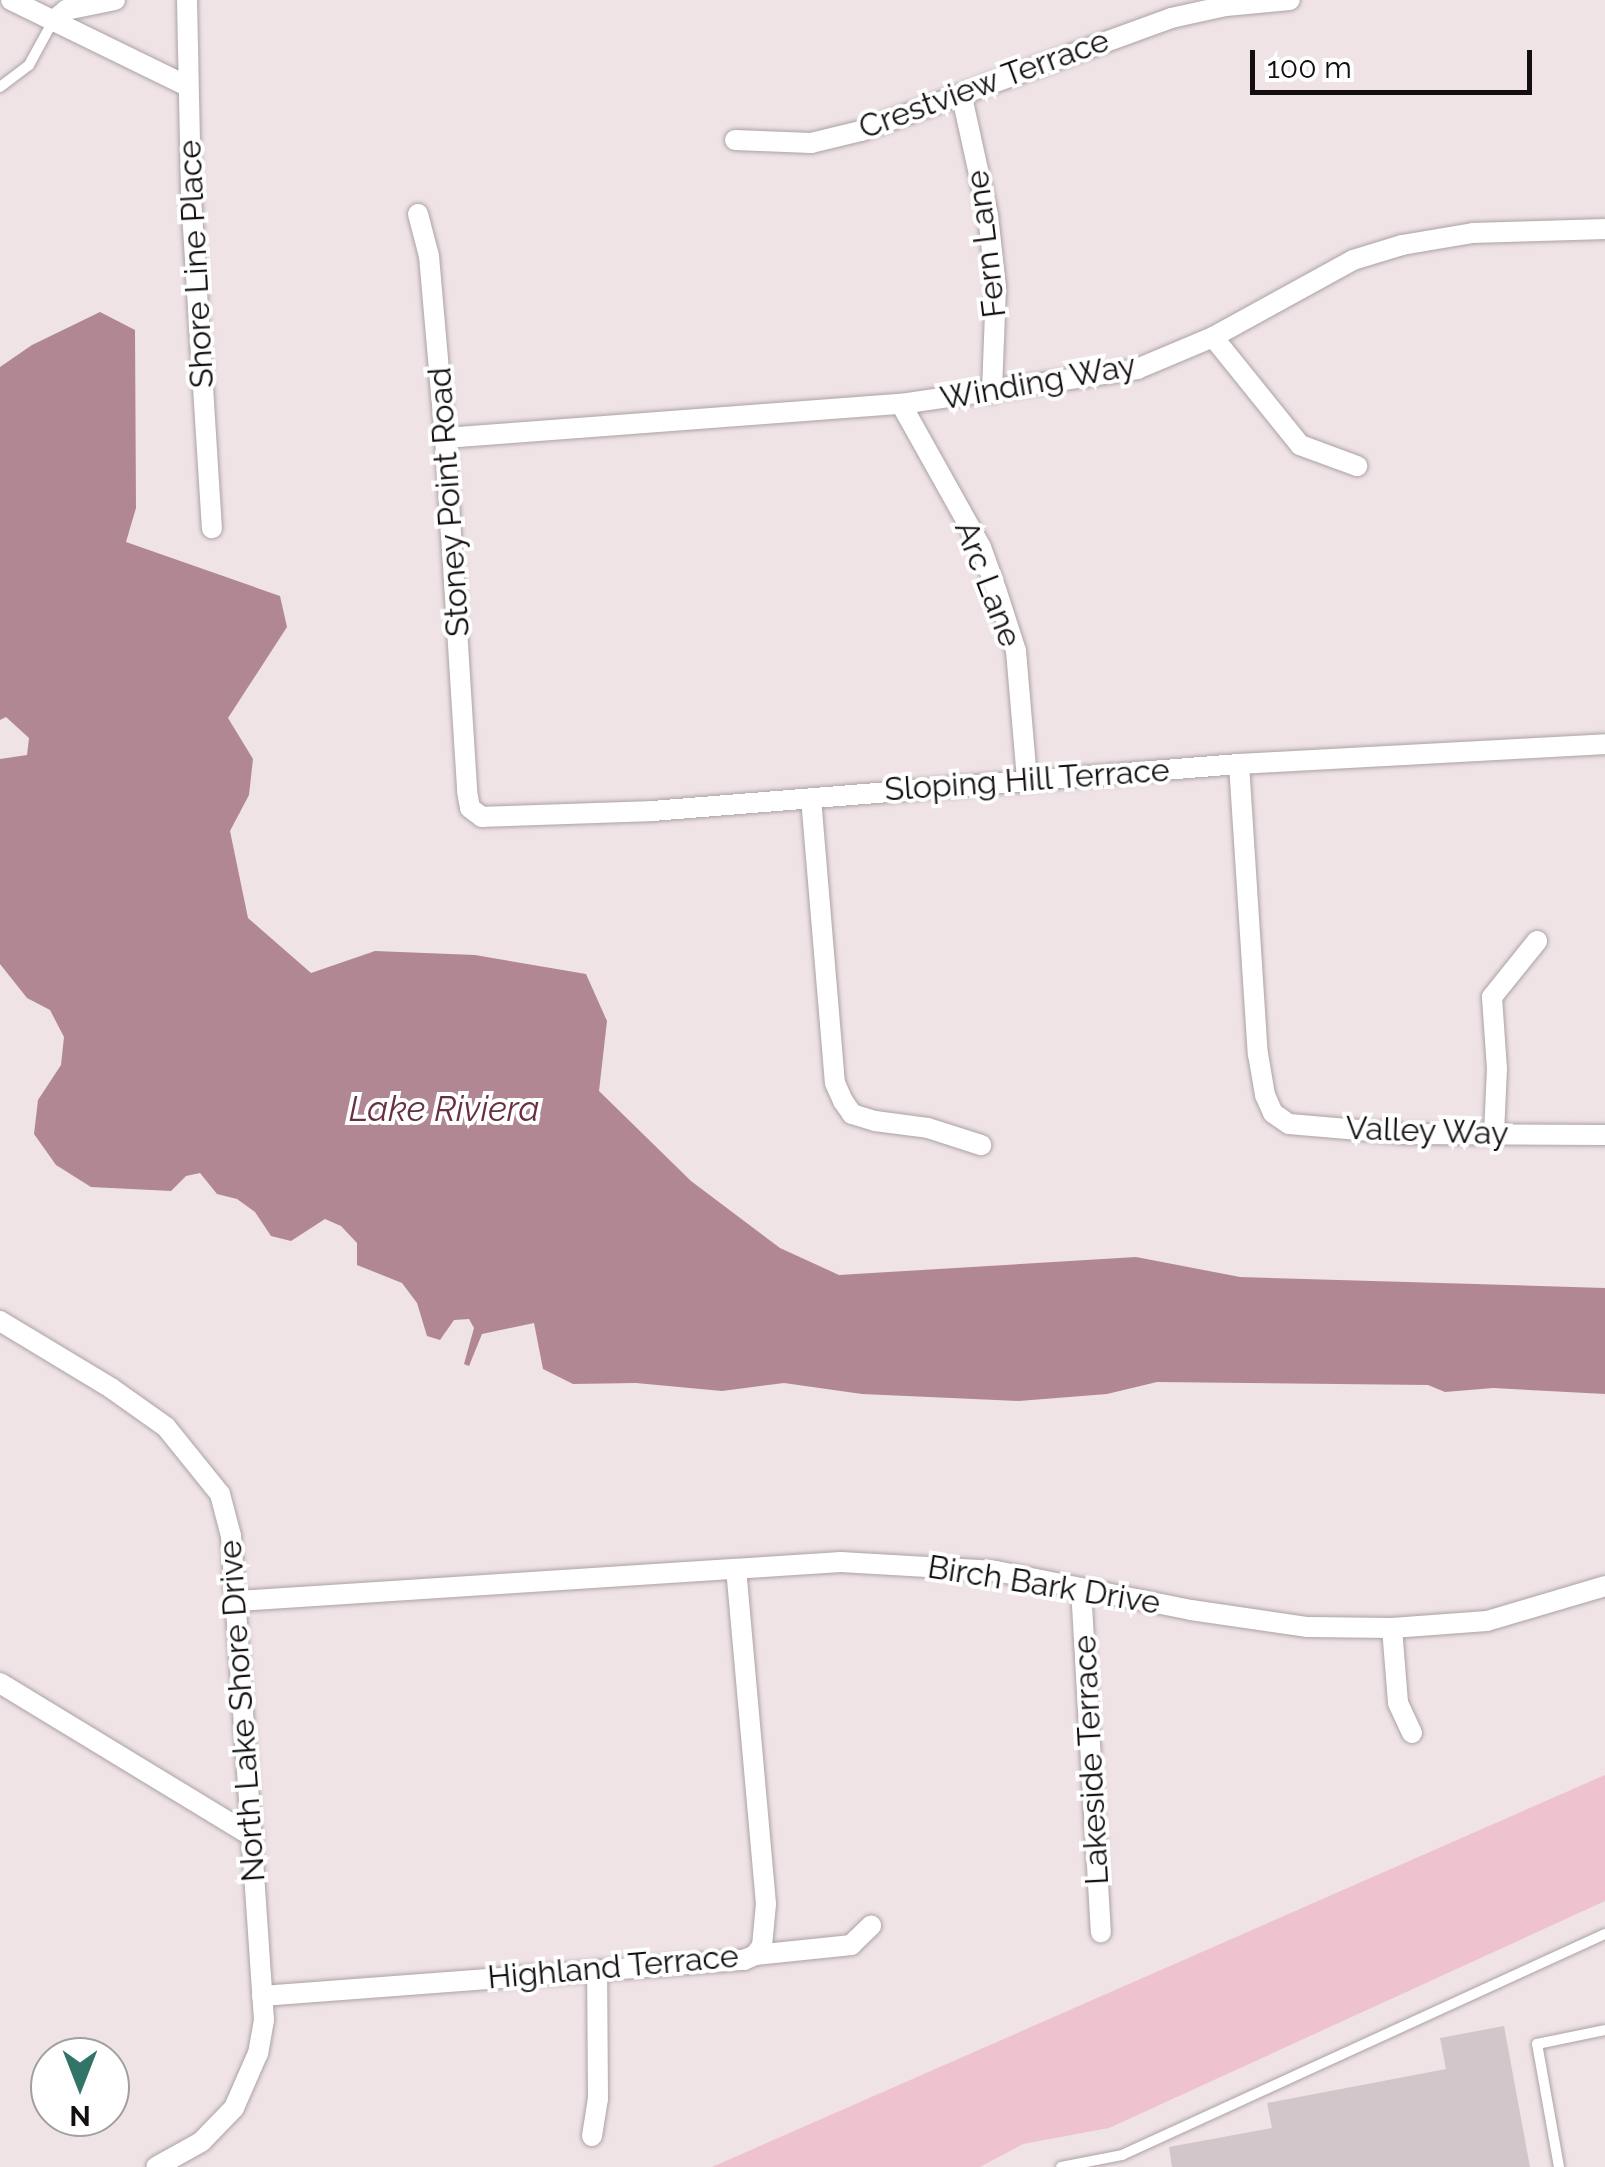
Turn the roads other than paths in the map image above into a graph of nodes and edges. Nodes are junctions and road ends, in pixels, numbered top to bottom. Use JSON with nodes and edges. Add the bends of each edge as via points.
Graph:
{"nodes":[{"id":1,"x":11,"y":0,"type":"edge"},
{"id":2,"x":187,"y":0,"type":"edge"},
{"id":3,"x":1290,"y":0,"type":"edge"},
{"id":4,"x":108,"y":1,"type":"edge"},
{"id":5,"x":1264,"y":1,"type":"edge"},
{"id":6,"x":53,"y":21,"type":"junction"},
{"id":7,"x":186,"y":86,"type":"junction"},
{"id":8,"x":0,"y":87,"type":"edge"},
{"id":9,"x":962,"y":97,"type":"junction"},
{"id":10,"x":735,"y":140,"type":"dead end"},
{"id":11,"x":418,"y":214,"type":"dead end"},
{"id":12,"x":1605,"y":229,"type":"edge"},
{"id":13,"x":1213,"y":336,"type":"junction"},
{"id":14,"x":992,"y":393,"type":"junction"},
{"id":15,"x":901,"y":404,"type":"junction"},
{"id":16,"x":445,"y":438,"type":"junction"},
{"id":17,"x":1357,"y":466,"type":"dead end"},
{"id":18,"x":212,"y":528,"type":"dead end"},
{"id":19,"x":1605,"y":744,"type":"edge"},
{"id":20,"x":1239,"y":764,"type":"junction"},
{"id":21,"x":1027,"y":779,"type":"junction"},
{"id":22,"x":468,"y":791,"type":"joint"},
{"id":23,"x":811,"y":798,"type":"junction"},
{"id":24,"x":1537,"y":941,"type":"dead end"},
{"id":25,"x":1494,"y":1134,"type":"junction"},
{"id":26,"x":1605,"y":1135,"type":"edge"},
{"id":27,"x":981,"y":1146,"type":"dead end"},
{"id":28,"x":0,"y":1322,"type":"edge"},
{"id":29,"x":736,"y":1570,"type":"junction"},
{"id":30,"x":1605,"y":1586,"type":"edge"},
{"id":31,"x":1081,"y":1588,"type":"junction"},
{"id":32,"x":238,"y":1602,"type":"junction"},
{"id":33,"x":1392,"y":1628,"type":"junction"},
{"id":34,"x":0,"y":1683,"type":"edge"},
{"id":35,"x":1412,"y":1733,"type":"dead end"},
{"id":36,"x":254,"y":1836,"type":"junction"},
{"id":37,"x":871,"y":1926,"type":"dead end"},
{"id":38,"x":1101,"y":1932,"type":"dead end"},
{"id":39,"x":1605,"y":1934,"type":"edge"},
{"id":40,"x":755,"y":1955,"type":"junction"},
{"id":41,"x":597,"y":1970,"type":"junction"},
{"id":42,"x":262,"y":1996,"type":"junction"},
{"id":43,"x":1605,"y":2030,"type":"edge"},
{"id":44,"x":592,"y":2136,"type":"dead end"},
{"id":45,"x":156,"y":2167,"type":"edge"},
{"id":46,"x":1061,"y":2167,"type":"edge"},
{"id":47,"x":1559,"y":2167,"type":"edge"}],
"edges":[{"from":1,"to":6,"type":"street"},
{"from":2,"to":7,"type":"street","name":"Shore Line Place"},
{"from":3,"to":5,"type":"street","name":"Crestview Terrace"},
{"from":4,"to":6,"type":"street","via":[[66,10]]},
{"from":5,"to":9,"type":"street","name":"Crestview Terrace","via":[[1172,18]]},
{"from":6,"to":7,"type":"street"},
{"from":6,"to":8,"type":"lane","via":[[29,65]]},
{"from":7,"to":18,"type":"street","name":"Shore Line Place"},
{"from":9,"to":10,"type":"street","name":"Crestview Terrace","via":[[811,143]]},
{"from":9,"to":14,"type":"street","name":"Fern Lane","via":[[996,287]]},
{"from":11,"to":16,"type":"street","name":"Stoney Point Road","via":[[429,256]]},
{"from":12,"to":13,"type":"street","name":"Winding Way","via":[[1474,234],[1402,245],[1353,260]]},
{"from":13,"to":14,"type":"street","name":"Winding Way","via":[[1137,370]]},
{"from":13,"to":17,"type":"street","via":[[1300,445]]},
{"from":14,"to":15,"type":"street","name":"Winding Way"},
{"from":15,"to":16,"type":"street","name":"Winding Way"},
{"from":15,"to":21,"type":"street","name":"Arc Lane","via":[[982,547],[1016,651]]},
{"from":16,"to":22,"type":"street","name":"Stoney Point Road"},
{"from":19,"to":20,"type":"street","name":"Sloping Hill Terrace"},
{"from":20,"to":21,"type":"street","name":"Sloping Hill Terrace"},
{"from":20,"to":25,"type":"street","name":"Valley Way","via":[[1264,1095],[1273,1113],[1289,1124]]},
{"from":21,"to":23,"type":"street","name":"Sloping Hill Terrace"},
{"from":22,"to":23,"type":"street","name":"Sloping Hill Terrace","via":[[470,808],[482,817]]},
{"from":23,"to":27,"type":"street","via":[[835,1083],[842,1101],[852,1114]]},
{"from":24,"to":25,"type":"street","via":[[1492,997]]},
{"from":25,"to":26,"type":"street","name":"Valley Way"},
{"from":28,"to":32,"type":"street","name":"North Lake Shore Drive","via":[[166,1427],[200,1464],[220,1494]]},
{"from":29,"to":31,"type":"street","name":"Birch Bark Drive","via":[[933,1564]]},
{"from":29,"to":32,"type":"street","name":"Birch Bark Drive"},
{"from":29,"to":40,"type":"street","name":"Highland Terrace","via":[[766,1904]]},
{"from":30,"to":33,"type":"street","name":"Birch Bark Drive","via":[[1487,1621]]},
{"from":31,"to":33,"type":"street","name":"Birch Bark Drive","via":[[1308,1627]]},
{"from":31,"to":38,"type":"street","name":"Lakeside Terrace"},
{"from":32,"to":36,"type":"street","name":"North Lake Shore Drive"},
{"from":33,"to":35,"type":"street","via":[[1398,1703]]},
{"from":34,"to":36,"type":"street"},
{"from":36,"to":42,"type":"street","name":"North Lake Shore Drive"},
{"from":37,"to":40,"type":"street","via":[[851,1945]]},
{"from":39,"to":46,"type":"lane","via":[[1122,2155]]},
{"from":40,"to":41,"type":"street","name":"Highland Terrace"},
{"from":41,"to":42,"type":"street","name":"Highland Terrace"},
{"from":41,"to":44,"type":"street"},
{"from":42,"to":45,"type":"street","name":"North Lake Shore Drive","via":[[258,2053],[234,2108],[200,2142]]},
{"from":43,"to":47,"type":"lane","via":[[1537,2044]]}]}
